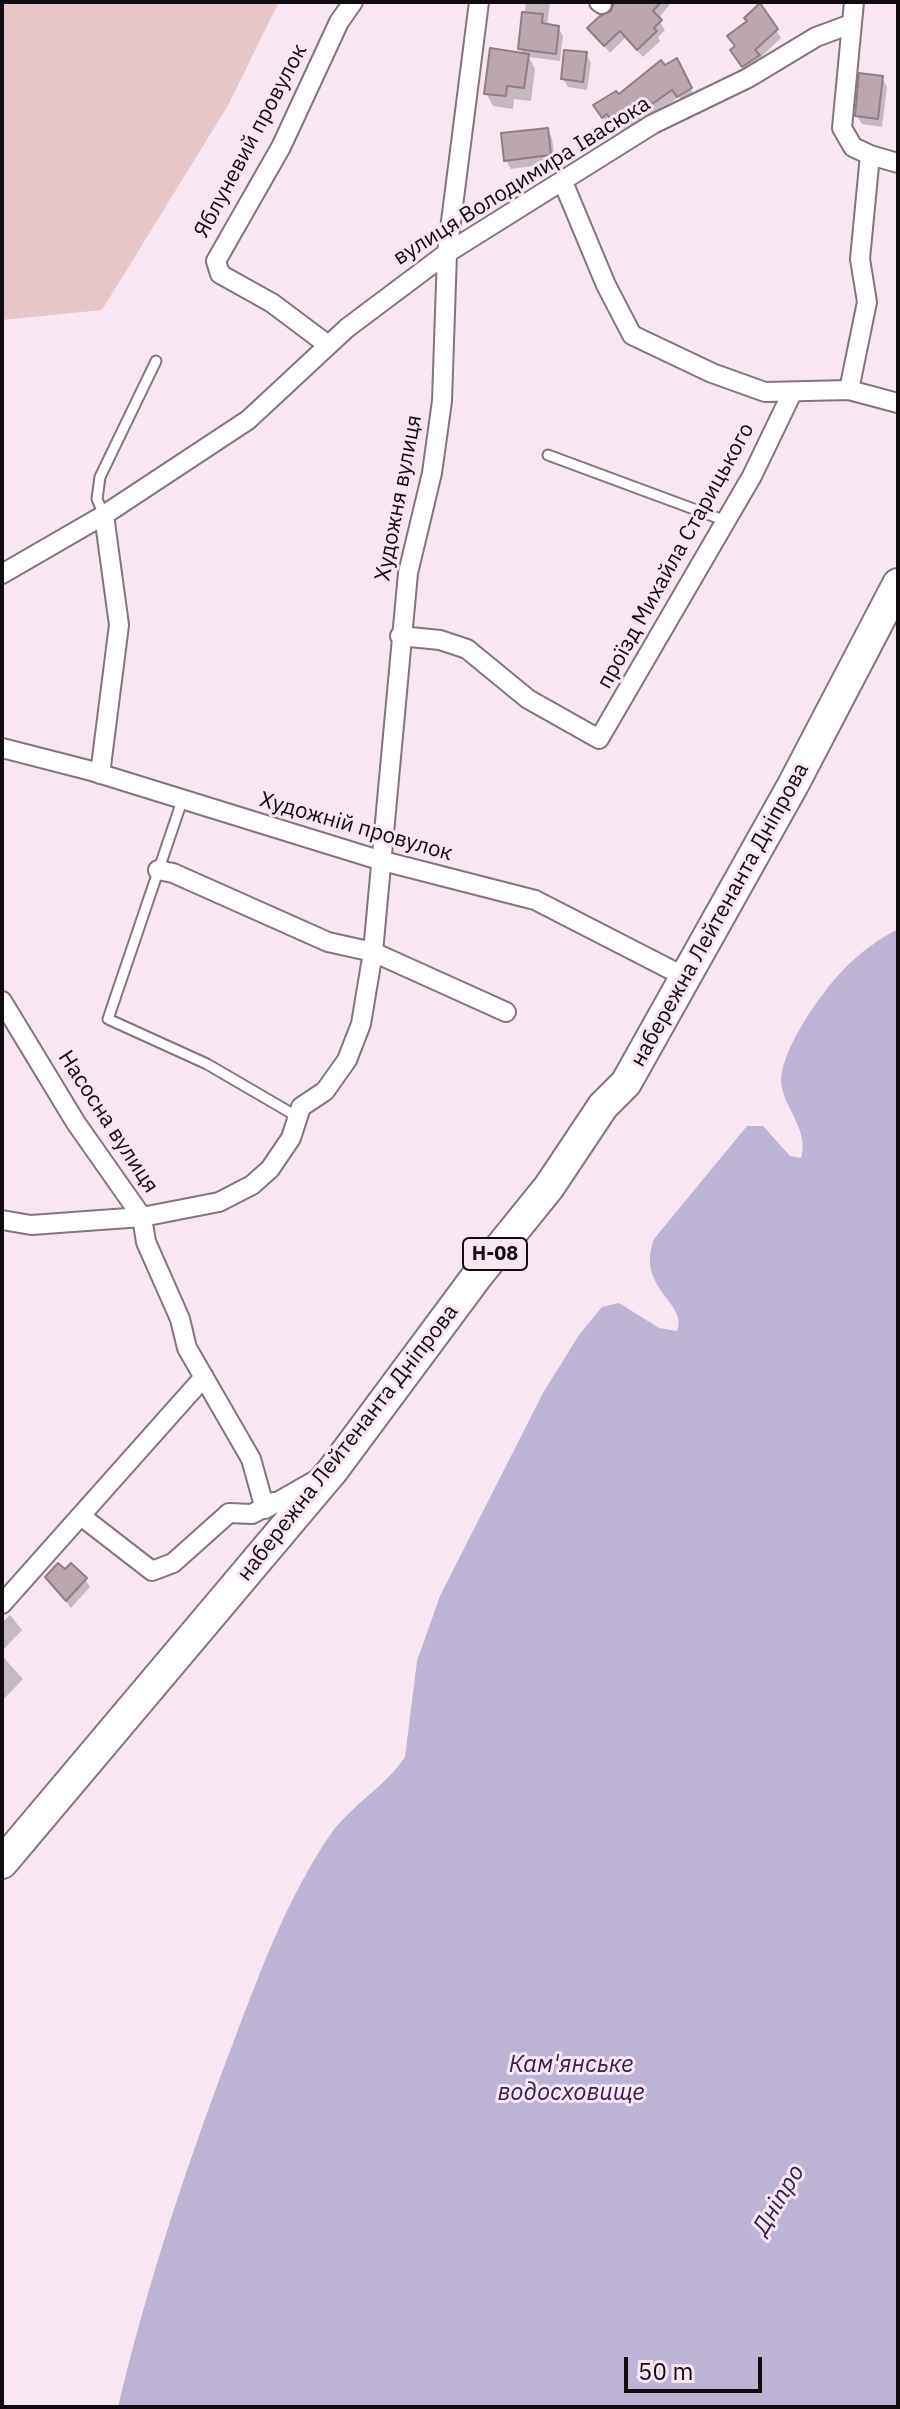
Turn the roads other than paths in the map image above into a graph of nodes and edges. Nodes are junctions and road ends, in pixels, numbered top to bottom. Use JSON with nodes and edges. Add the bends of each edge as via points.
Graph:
{"nodes":[{"id":1,"x":353,"y":2,"type":"edge"},
{"id":2,"x":479,"y":2,"type":"edge"},
{"id":3,"x":854,"y":2,"type":"edge"},
{"id":4,"x":851,"y":24,"type":"junction"},
{"id":5,"x":870,"y":155,"type":"junction"},
{"id":6,"x":898,"y":163,"type":"edge"},
{"id":7,"x":563,"y":182,"type":"junction"},
{"id":8,"x":447,"y":253,"type":"junction"},
{"id":9,"x":328,"y":345,"type":"junction"},
{"id":10,"x":156,"y":361,"type":"dead end"},
{"id":11,"x":849,"y":390,"type":"junction"},
{"id":12,"x":792,"y":393,"type":"junction"},
{"id":13,"x":898,"y":403,"type":"edge"},
{"id":14,"x":548,"y":455,"type":"dead end"},
{"id":15,"x":104,"y":515,"type":"junction"},
{"id":16,"x":726,"y":521,"type":"junction"},
{"id":17,"x":2,"y":574,"type":"edge"},
{"id":18,"x":898,"y":584,"type":"edge"},
{"id":19,"x":400,"y":636,"type":"junction"},
{"id":20,"x":2,"y":748,"type":"edge"},
{"id":21,"x":100,"y":774,"type":"junction"},
{"id":22,"x":182,"y":801,"type":"junction"},
{"id":23,"x":379,"y":860,"type":"junction"},
{"id":24,"x":158,"y":870,"type":"junction"},
{"id":25,"x":373,"y":952,"type":"junction"},
{"id":26,"x":687,"y":978,"type":"junction"},
{"id":27,"x":2,"y":1001,"type":"edge"},
{"id":28,"x":506,"y":1012,"type":"dead end"},
{"id":29,"x":298,"y":1117,"type":"junction"},
{"id":30,"x":142,"y":1217,"type":"junction"},
{"id":31,"x":2,"y":1220,"type":"edge"},
{"id":32,"x":204,"y":1377,"type":"junction"},
{"id":33,"x":333,"y":1470,"type":"junction"},
{"id":34,"x":81,"y":1516,"type":"junction"},
{"id":35,"x":2,"y":1603,"type":"edge"},
{"id":36,"x":2,"y":1863,"type":"edge"}],
"edges":[{"from":1,"to":9,"type":"street","name":"Яблуневий провулок","via":[[281,147],[216,261],[220,274],[272,303]]},
{"from":2,"to":8,"type":"street","name":"Художня вулиця"},
{"from":3,"to":4,"type":"street"},
{"from":4,"to":5,"type":"street","via":[[842,128],[853,147]]},
{"from":4,"to":7,"type":"street","name":"вулиця Володимира Івасюка","via":[[816,37],[748,78],[653,124]]},
{"from":5,"to":6,"type":"street"},
{"from":5,"to":11,"type":"street","via":[[860,259],[867,302]]},
{"from":7,"to":8,"type":"street","name":"вулиця Володимира Івасюка"},
{"from":7,"to":12,"type":"street","via":[[632,335],[754,390]]},
{"from":8,"to":9,"type":"street","name":"вулиця Володимира Івасюка"},
{"from":8,"to":19,"type":"street","name":"Художня вулиця","via":[[442,401]]},
{"from":9,"to":15,"type":"street","name":"вулиця Володимира Івасюка","via":[[248,420]]},
{"from":10,"to":15,"type":"lane","via":[[100,477],[97,499]]},
{"from":11,"to":12,"type":"street"},
{"from":11,"to":13,"type":"street"},
{"from":12,"to":16,"type":"street","name":"проїзд Михайла Старицького"},
{"from":14,"to":16,"type":"lane"},
{"from":15,"to":17,"type":"street","name":"вулиця Володимира Івасюка"},
{"from":15,"to":21,"type":"street","via":[[119,625]]},
{"from":16,"to":19,"type":"street","name":"проїзд Михайла Старицького","via":[[599,739],[528,699],[467,649]]},
{"from":18,"to":26,"type":"main road","name":"набережна Лейтенанта Дніпрова","number":"Н-08"},
{"from":19,"to":23,"type":"street","name":"Художня вулиця"},
{"from":20,"to":21,"type":"street","name":"Художній провулок"},
{"from":21,"to":22,"type":"street","name":"Художній провулок"},
{"from":22,"to":23,"type":"street","name":"Художній провулок"},
{"from":22,"to":24,"type":"lane"},
{"from":23,"to":25,"type":"street","name":"Художня вулиця"},
{"from":23,"to":26,"type":"street","name":"Художній провулок","via":[[535,900]]},
{"from":24,"to":25,"type":"street","via":[[328,942]]},
{"from":24,"to":29,"type":"lane","via":[[108,1019],[207,1064]]},
{"from":25,"to":28,"type":"street"},
{"from":25,"to":29,"type":"street","name":"Художня вулиця","via":[[361,1024],[347,1060],[325,1091],[301,1107]]},
{"from":26,"to":33,"type":"main road","name":"набережна Лейтенанта Дніпрова","number":"Н-08","via":[[626,1083],[603,1106],[549,1187]]},
{"from":27,"to":30,"type":"street","name":"Насосна вулиця","via":[[76,1123]]},
{"from":29,"to":30,"type":"street","via":[[291,1138],[252,1185],[219,1202]]},
{"from":30,"to":31,"type":"street","via":[[31,1225]]},
{"from":30,"to":32,"type":"street","name":"Насосна вулиця","via":[[146,1242],[187,1348]]},
{"from":32,"to":33,"type":"street","name":"Насосна вулиця","via":[[251,1459],[265,1509]]},
{"from":32,"to":34,"type":"street"},
{"from":33,"to":34,"type":"street","via":[[252,1514],[229,1513],[173,1563],[152,1571]]},
{"from":33,"to":36,"type":"main road","name":"набережна Лейтенанта Дніпрова","number":"Н-08"},
{"from":34,"to":35,"type":"street"}]}
